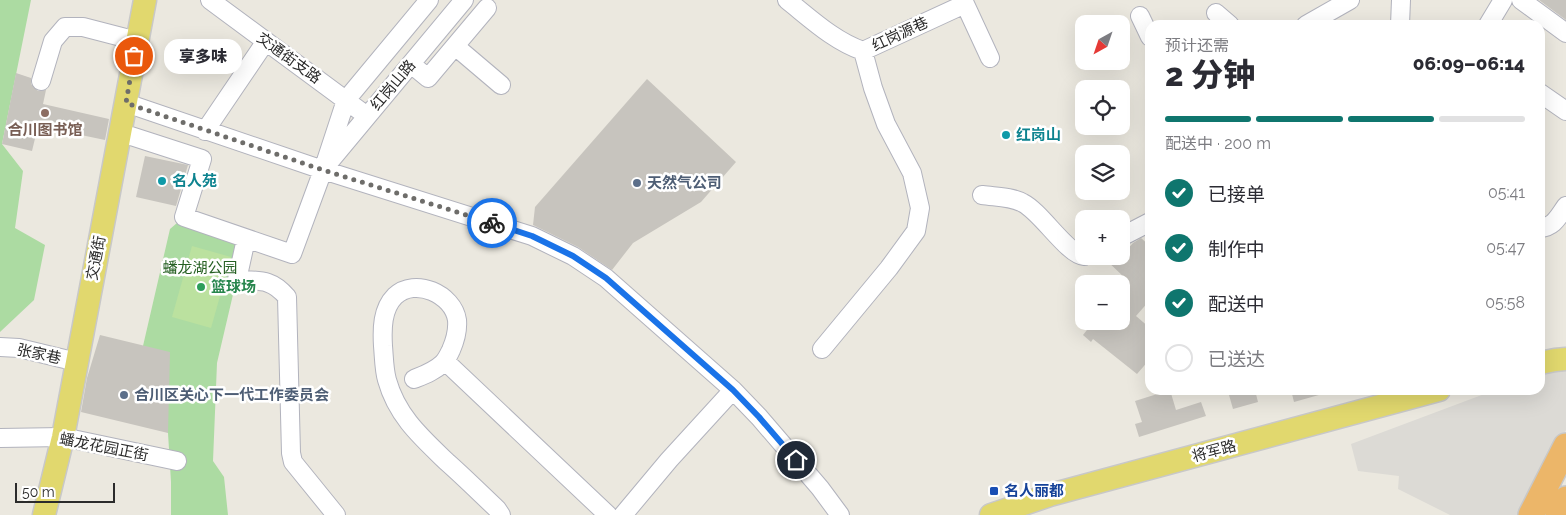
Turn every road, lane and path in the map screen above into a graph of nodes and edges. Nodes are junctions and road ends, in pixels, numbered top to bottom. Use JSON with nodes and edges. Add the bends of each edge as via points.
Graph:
{"nodes":[{"id":1,"x":145,"y":0,"type":"edge"},
{"id":2,"x":211,"y":0,"type":"edge"},
{"id":3,"x":429,"y":0,"type":"edge"},
{"id":4,"x":464,"y":0,"type":"edge"},
{"id":5,"x":787,"y":0,"type":"edge"},
{"id":6,"x":1350,"y":0,"type":"edge"},
{"id":7,"x":1401,"y":0,"type":"edge"},
{"id":8,"x":1504,"y":0,"type":"edge"},
{"id":9,"x":1521,"y":0,"type":"edge"},
{"id":10,"x":486,"y":8,"type":"dead end"},
{"id":11,"x":1216,"y":13,"type":"dead end"},
{"id":12,"x":1140,"y":16,"type":"dead end"},
{"id":13,"x":1224,"y":20,"type":"edge"},
{"id":14,"x":1315,"y":20,"type":"edge"},
{"id":15,"x":1400,"y":20,"type":"edge"},
{"id":16,"x":1491,"y":20,"type":"edge"},
{"id":17,"x":1145,"y":26,"type":"edge"},
{"id":18,"x":1566,"y":33,"type":"edge"},
{"id":19,"x":137,"y":40,"type":"junction"},
{"id":20,"x":266,"y":41,"type":"junction"},
{"id":21,"x":455,"y":46,"type":"junction"},
{"id":22,"x":864,"y":51,"type":"junction"},
{"id":23,"x":990,"y":58,"type":"dead end"},
{"id":24,"x":411,"y":64,"type":"junction"},
{"id":25,"x":41,"y":81,"type":"dead end"},
{"id":26,"x":501,"y":85,"type":"dead end"},
{"id":27,"x":1545,"y":96,"type":"edge"},
{"id":28,"x":346,"y":100,"type":"junction"},
{"id":29,"x":126,"y":103,"type":"junction"},
{"id":30,"x":1566,"y":111,"type":"edge"},
{"id":31,"x":367,"y":116,"type":"junction"},
{"id":32,"x":205,"y":131,"type":"junction"},
{"id":33,"x":131,"y":136,"type":"dead end"},
{"id":34,"x":323,"y":170,"type":"junction"},
{"id":35,"x":982,"y":196,"type":"dead end"},
{"id":36,"x":1566,"y":206,"type":"edge"},
{"id":37,"x":1145,"y":225,"type":"edge"},
{"id":38,"x":1545,"y":227,"type":"edge"},
{"id":39,"x":1130,"y":232,"type":"edge"},
{"id":40,"x":246,"y":239,"type":"junction"},
{"id":41,"x":1075,"y":253,"type":"edge"},
{"id":42,"x":0,"y":347,"type":"edge"},
{"id":43,"x":822,"y":349,"type":"dead end"},
{"id":44,"x":1566,"y":359,"type":"edge"},
{"id":45,"x":445,"y":361,"type":"junction"},
{"id":46,"x":77,"y":362,"type":"junction"},
{"id":47,"x":1545,"y":362,"type":"edge"},
{"id":48,"x":414,"y":379,"type":"dead end"},
{"id":49,"x":733,"y":390,"type":"junction"},
{"id":50,"x":1420,"y":395,"type":"edge"},
{"id":51,"x":63,"y":437,"type":"junction"},
{"id":52,"x":0,"y":438,"type":"edge"},
{"id":53,"x":1566,"y":446,"type":"edge"},
{"id":54,"x":177,"y":461,"type":"dead end"},
{"id":55,"x":1566,"y":499,"type":"edge"},
{"id":56,"x":44,"y":515,"type":"edge"},
{"id":57,"x":336,"y":515,"type":"edge"},
{"id":58,"x":501,"y":515,"type":"edge"},
{"id":59,"x":608,"y":515,"type":"edge"},
{"id":60,"x":623,"y":515,"type":"edge"},
{"id":61,"x":840,"y":515,"type":"edge"},
{"id":62,"x":991,"y":515,"type":"edge"},
{"id":63,"x":1531,"y":515,"type":"edge"},
{"id":64,"x":1558,"y":515,"type":"edge"}],
"edges":[{"from":1,"to":19,"type":"main road","name":"交通街"},
{"from":2,"to":20,"type":"street","name":"交通街支路"},
{"from":3,"to":28,"type":"street","name":"红岗山路"},
{"from":4,"to":24,"type":"street","name":"红岗山路"},
{"from":5,"to":22,"type":"street","name":"红岗源巷","via":[[847,45]]},
{"from":6,"to":14,"type":"street"},
{"from":7,"to":15,"type":"street"},
{"from":8,"to":16,"type":"street"},
{"from":9,"to":18,"type":"street"},
{"from":10,"to":21,"type":"street"},
{"from":11,"to":13,"type":"street"},
{"from":12,"to":17,"type":"street"},
{"from":19,"to":25,"type":"street","via":[[83,27],[65,27],[54,41]]},
{"from":19,"to":29,"type":"main road","name":"交通街"},
{"from":20,"to":28,"type":"street","name":"交通街支路"},
{"from":20,"to":32,"type":"street"},
{"from":21,"to":24,"type":"street","via":[[428,78]]},
{"from":21,"to":26,"type":"street"},
{"from":22,"to":23,"type":"street","name":"红岗源巷","via":[[965,4]]},
{"from":22,"to":43,"type":"street","via":[[886,124],[912,173],[920,208],[916,231]]},
{"from":24,"to":31,"type":"street","name":"红岗山路"},
{"from":27,"to":30,"type":"street"},
{"from":28,"to":31,"type":"street","name":"交通街支路"},
{"from":28,"to":34,"type":"street","name":"红岗山路"},
{"from":29,"to":32,"type":"street"},
{"from":29,"to":46,"type":"main road","name":"交通街"},
{"from":31,"to":34,"type":"street","name":"红岗山路"},
{"from":32,"to":34,"type":"street"},
{"from":33,"to":40,"type":"street","via":[[202,159],[184,217]]},
{"from":34,"to":40,"type":"street","name":"红岗山路","via":[[292,254]]},
{"from":34,"to":49,"type":"street","via":[[532,236],[573,256],[606,278]]},
{"from":35,"to":41,"type":"street","via":[[1012,198],[1026,204]]},
{"from":36,"to":38,"type":"street","via":[[1552,224]]},
{"from":37,"to":39,"type":"street"},
{"from":40,"to":57,"type":"street","via":[[236,280],[267,282],[278,286],[287,297],[291,453],[294,462]]},
{"from":42,"to":46,"type":"street","name":"张家巷","via":[[19,348]]},
{"from":44,"to":47,"type":"main road"},
{"from":45,"to":48,"type":"street"},
{"from":45,"to":58,"type":"street","via":[[456,340],[457,320],[450,305],[435,292],[420,287],[395,296],[383,320],[382,336],[386,379],[396,403],[412,428]]},
{"from":45,"to":59,"type":"street"},
{"from":46,"to":51,"type":"main road","name":"交通街"},
{"from":49,"to":60,"type":"street"},
{"from":49,"to":61,"type":"street"},
{"from":50,"to":62,"type":"main road","name":"将军路","via":[[1050,495]]},
{"from":51,"to":52,"type":"street","name":"蟠龙花园正街"},
{"from":51,"to":54,"type":"street","name":"蟠龙花园正街"},
{"from":51,"to":56,"type":"main road","name":"交通街"},
{"from":53,"to":63,"type":"highway"},
{"from":55,"to":64,"type":"highway"}]}
